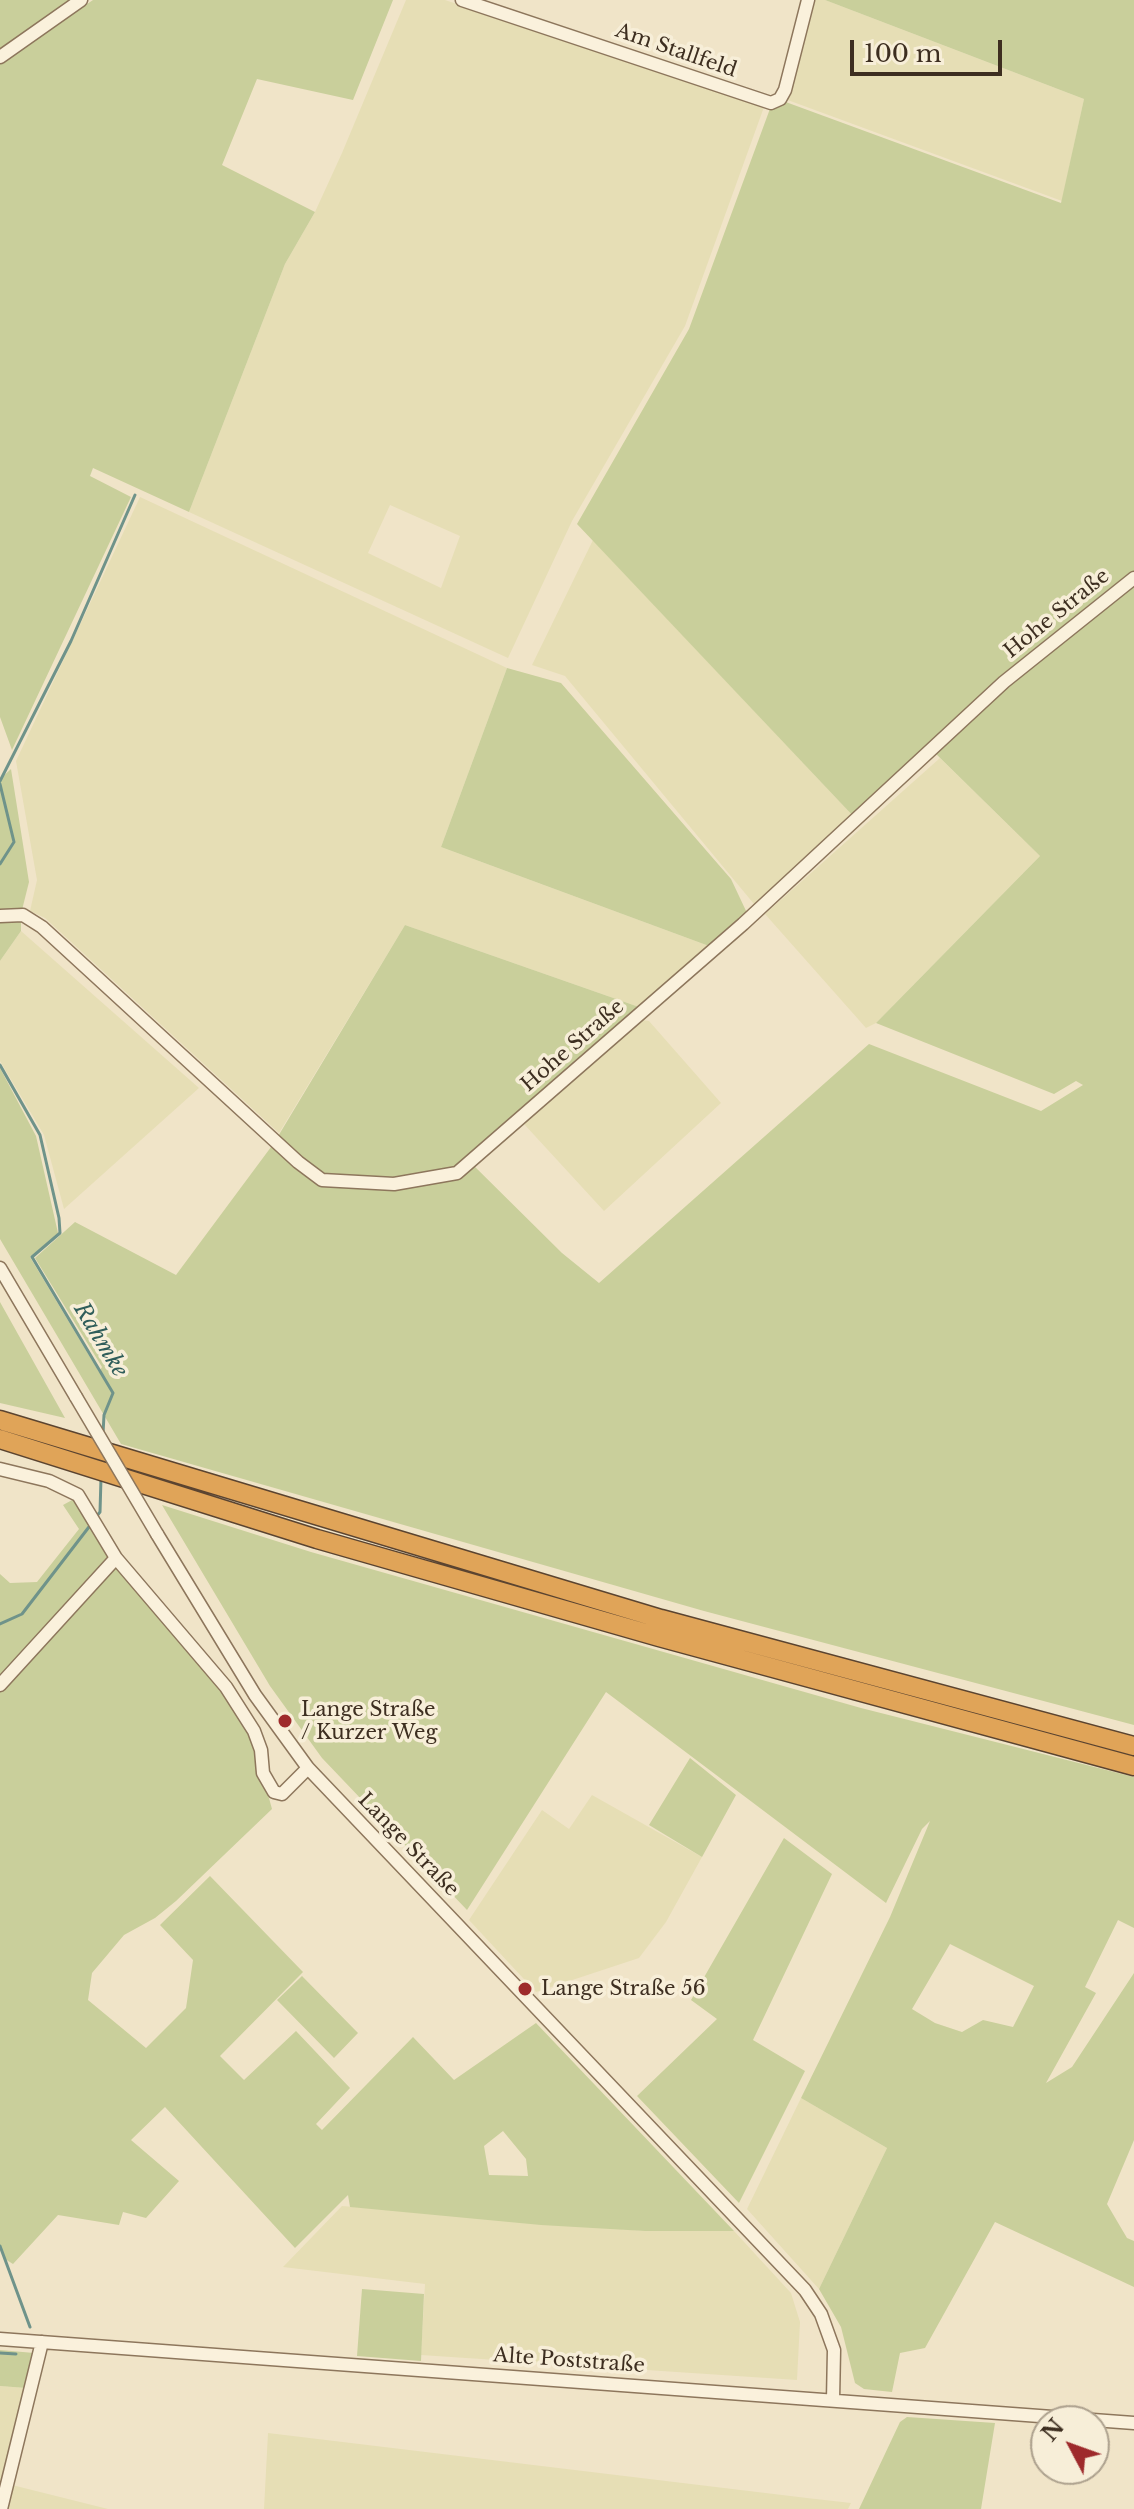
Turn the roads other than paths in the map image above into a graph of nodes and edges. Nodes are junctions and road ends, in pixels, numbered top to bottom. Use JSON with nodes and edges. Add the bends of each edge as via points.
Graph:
{"nodes":[{"id":1,"x":81,"y":0,"type":"edge"},
{"id":2,"x":462,"y":0,"type":"edge"},
{"id":3,"x":808,"y":0,"type":"edge"},
{"id":4,"x":0,"y":57,"type":"edge"},
{"id":5,"x":1134,"y":578,"type":"edge"},
{"id":6,"x":0,"y":916,"type":"edge"},
{"id":7,"x":0,"y":1268,"type":"edge"},
{"id":8,"x":0,"y":1420,"type":"edge"},
{"id":9,"x":0,"y":1439,"type":"edge"},
{"id":10,"x":96,"y":1460,"type":"junction"},
{"id":11,"x":115,"y":1466,"type":"junction"},
{"id":12,"x":0,"y":1469,"type":"edge"},
{"id":13,"x":116,"y":1558,"type":"junction"},
{"id":14,"x":0,"y":1685,"type":"edge"},
{"id":15,"x":1134,"y":1746,"type":"edge"},
{"id":16,"x":1134,"y":1766,"type":"edge"},
{"id":17,"x":308,"y":1768,"type":"junction"},
{"id":18,"x":0,"y":2339,"type":"edge"},
{"id":19,"x":42,"y":2342,"type":"junction"},
{"id":20,"x":833,"y":2400,"type":"junction"},
{"id":21,"x":1134,"y":2423,"type":"edge"},
{"id":22,"x":1,"y":2509,"type":"edge"}],
"edges":[{"from":1,"to":4,"type":"street"},
{"from":2,"to":3,"type":"street","name":"Am Stallfeld","via":[[771,103],[785,90]]},
{"from":5,"to":6,"type":"street","name":"Hohe Straße","via":[[1004,682],[743,924],[457,1173],[394,1184],[322,1180],[42,927],[23,915]]},
{"from":7,"to":17,"type":"street","name":"Lange Straße","bridge":true,"via":[[255,1695]]},
{"from":8,"to":10,"type":"highway"},
{"from":9,"to":10,"type":"highway"},
{"from":10,"to":11,"type":"highway","bridge":true},
{"from":11,"to":15,"type":"highway"},
{"from":11,"to":16,"type":"highway","via":[[317,1539]]},
{"from":12,"to":13,"type":"street","via":[[64,1486],[78,1495]]},
{"from":13,"to":14,"type":"street"},
{"from":13,"to":17,"type":"street","via":[[226,1687],[254,1731],[263,1773],[274,1792],[282,1794]]},
{"from":17,"to":20,"type":"street","name":"Lange Straße","via":[[805,2290],[834,2350]]},
{"from":18,"to":19,"type":"street","name":"Alte Poststraße"},
{"from":19,"to":20,"type":"street","name":"Alte Poststraße"},
{"from":19,"to":22,"type":"street"},
{"from":20,"to":21,"type":"street","name":"Alte Poststraße"}]}
